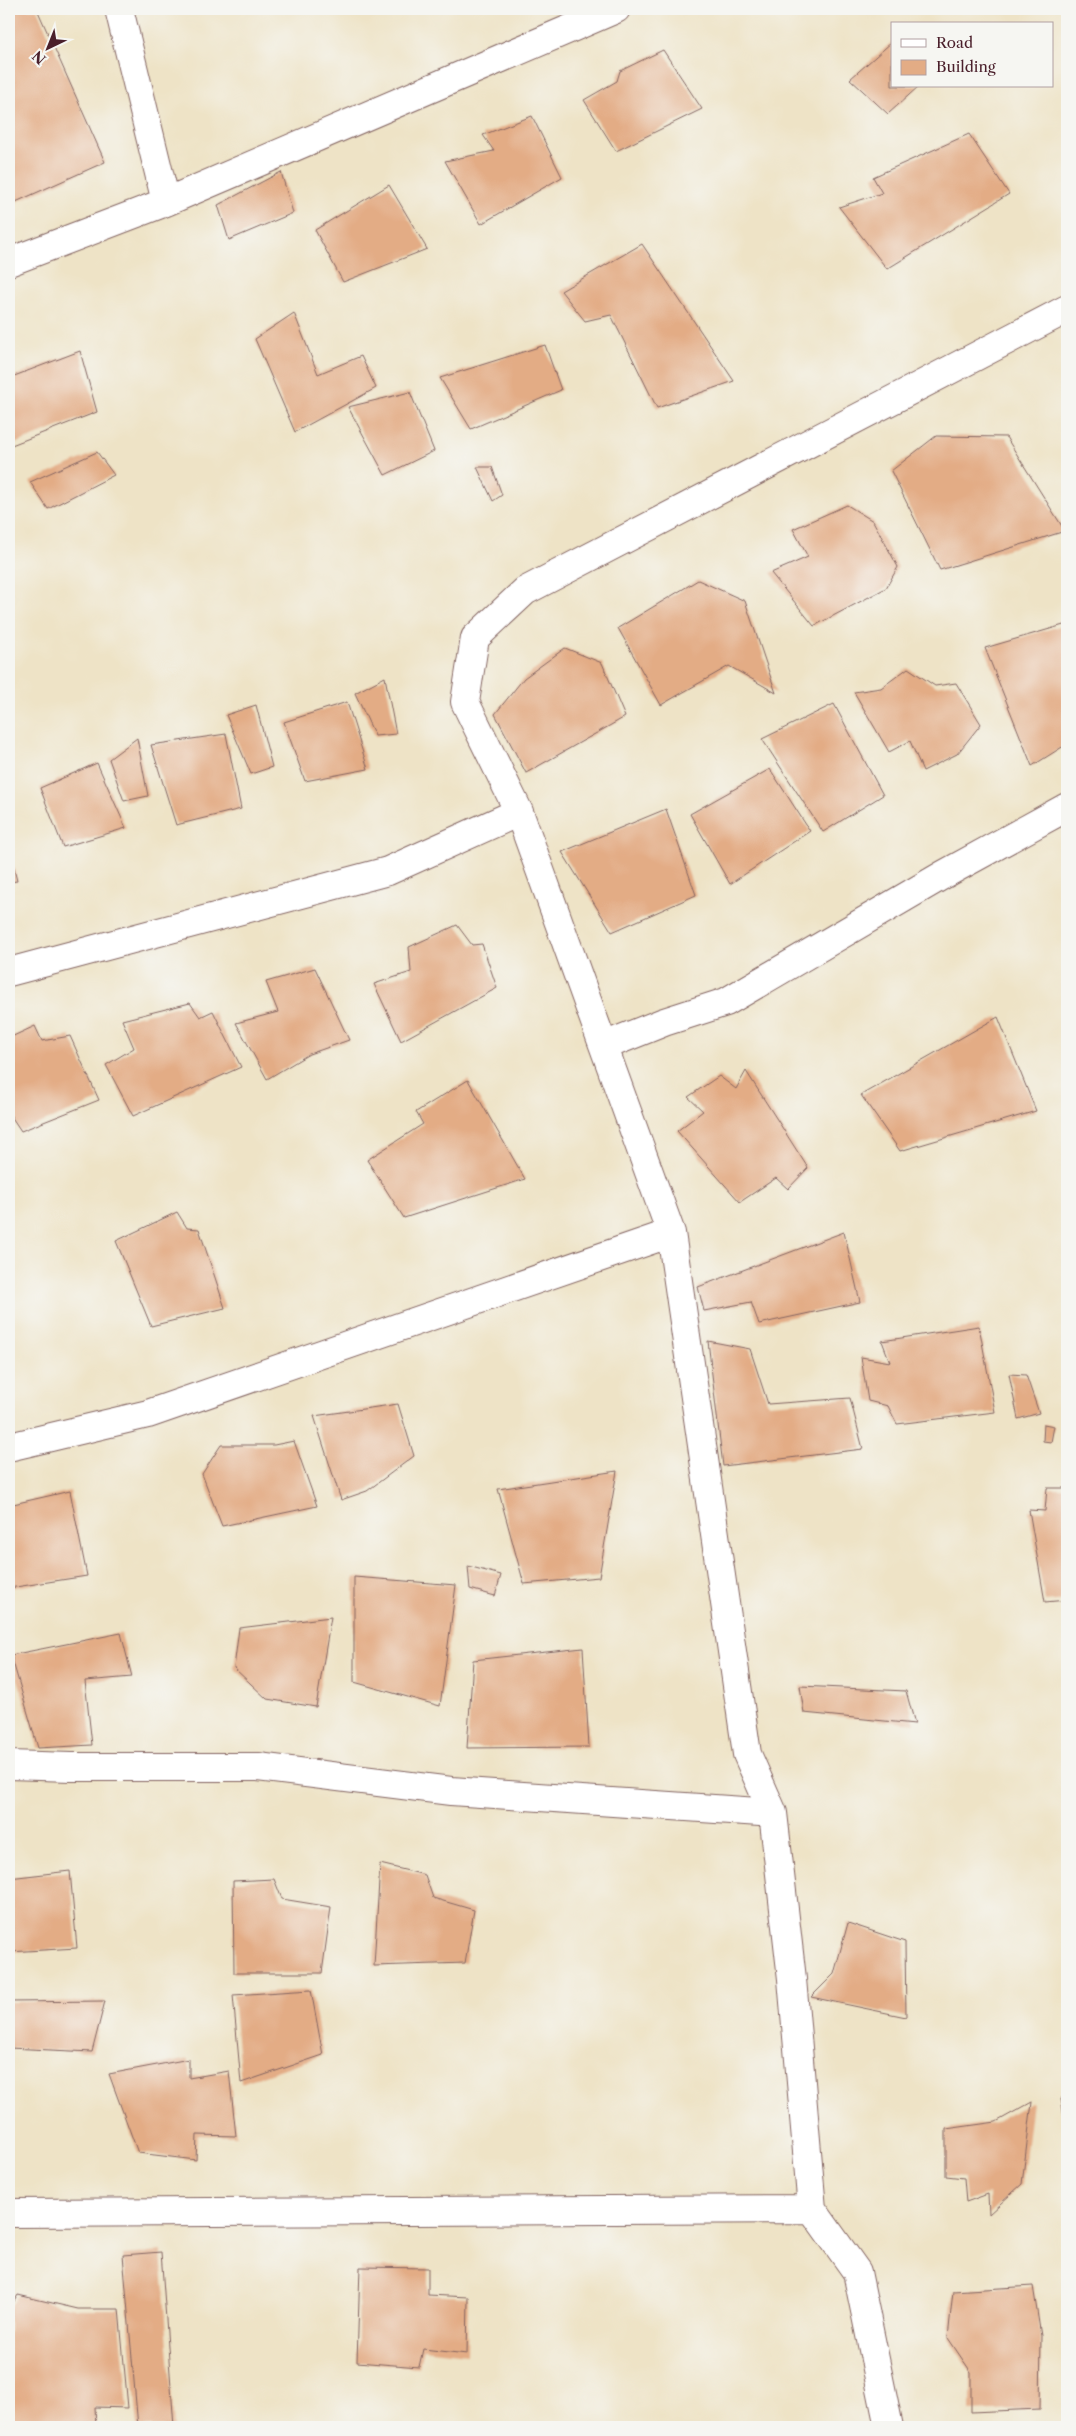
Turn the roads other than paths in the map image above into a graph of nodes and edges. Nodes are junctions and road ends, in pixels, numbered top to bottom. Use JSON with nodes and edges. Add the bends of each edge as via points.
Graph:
{"nodes":[{"id":1,"x":119,"y":9,"type":"edge"},
{"id":2,"x":616,"y":9,"type":"edge"},
{"id":3,"x":166,"y":202,"type":"junction"},
{"id":4,"x":9,"y":262,"type":"edge"},
{"id":5,"x":1067,"y":310,"type":"edge"},
{"id":6,"x":1067,"y":806,"type":"edge"},
{"id":7,"x":519,"y":812,"type":"junction"},
{"id":8,"x":9,"y":972,"type":"edge"},
{"id":9,"x":604,"y":1046,"type":"junction"},
{"id":10,"x":671,"y":1233,"type":"junction"},
{"id":11,"x":9,"y":1447,"type":"edge"},
{"id":12,"x":9,"y":1765,"type":"edge"},
{"id":13,"x":773,"y":1813,"type":"junction"},
{"id":14,"x":812,"y":2209,"type":"junction"},
{"id":15,"x":9,"y":2213,"type":"edge"},
{"id":16,"x":889,"y":2427,"type":"edge"}],
"edges":[{"from":1,"to":3,"type":"street"},
{"from":2,"to":3,"type":"street"},
{"from":3,"to":4,"type":"street"},
{"from":5,"to":7,"type":"street","via":[[526,591],[475,638],[465,702]]},
{"from":6,"to":9,"type":"street","via":[[726,1002]]},
{"from":7,"to":8,"type":"street","via":[[388,871]]},
{"from":7,"to":9,"type":"street"},
{"from":9,"to":10,"type":"street"},
{"from":10,"to":11,"type":"street","via":[[148,1414]]},
{"from":10,"to":13,"type":"street","via":[[747,1754]]},
{"from":12,"to":13,"type":"street","via":[[258,1767],[451,1791]]},
{"from":13,"to":14,"type":"street","via":[[792,1979]]},
{"from":14,"to":15,"type":"street"},
{"from":14,"to":16,"type":"street","via":[[857,2272]]}]}
